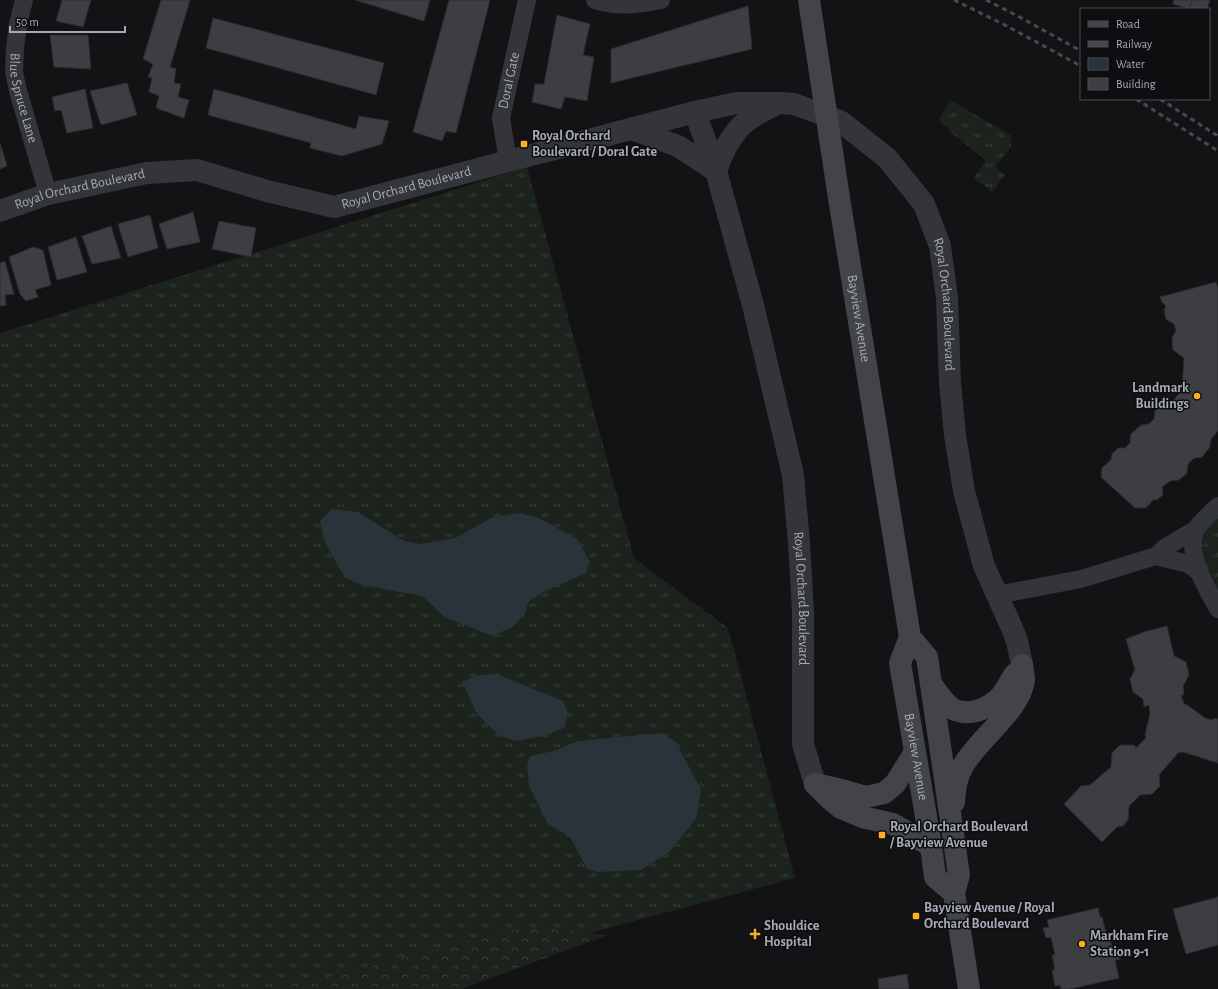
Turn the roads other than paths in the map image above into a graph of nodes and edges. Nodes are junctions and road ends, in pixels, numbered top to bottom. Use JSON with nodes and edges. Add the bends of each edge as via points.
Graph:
{"nodes":[{"id":1,"x":24,"y":0,"type":"edge"},
{"id":2,"x":527,"y":0,"type":"edge"},
{"id":3,"x":595,"y":0,"type":"edge"},
{"id":4,"x":661,"y":0,"type":"edge"},
{"id":5,"x":809,"y":0,"type":"edge"},
{"id":6,"x":781,"y":103,"type":"junction"},
{"id":7,"x":695,"y":112,"type":"junction"},
{"id":8,"x":631,"y":130,"type":"junction"},
{"id":9,"x":508,"y":161,"type":"junction"},
{"id":10,"x":716,"y":171,"type":"junction"},
{"id":11,"x":48,"y":194,"type":"junction"},
{"id":12,"x":0,"y":211,"type":"edge"},
{"id":13,"x":1218,"y":506,"type":"edge"},
{"id":14,"x":1195,"y":530,"type":"junction"},
{"id":15,"x":1156,"y":556,"type":"junction"},
{"id":16,"x":1199,"y":572,"type":"junction"},
{"id":17,"x":997,"y":595,"type":"junction"},
{"id":18,"x":1218,"y":609,"type":"edge"},
{"id":19,"x":910,"y":637,"type":"junction"},
{"id":20,"x":1022,"y":665,"type":"junction"},
{"id":21,"x":932,"y":685,"type":"junction"},
{"id":22,"x":915,"y":752,"type":"junction"},
{"id":23,"x":815,"y":784,"type":"junction"},
{"id":24,"x":951,"y":823,"type":"junction"},
{"id":25,"x":931,"y":846,"type":"junction"},
{"id":26,"x":954,"y":894,"type":"junction"},
{"id":27,"x":969,"y":989,"type":"edge"}],
"edges":[{"from":1,"to":11,"type":"street","name":"Blue Spruce Lane","via":[[18,24],[14,72]]},
{"from":2,"to":9,"type":"street","name":"Doral Gate","via":[[501,118]]},
{"from":3,"to":4,"type":"street","via":[[622,5]]},
{"from":5,"to":19,"type":"main road","name":"Bayview Avenue","bridge":true},
{"from":6,"to":7,"type":"street","name":"Royal Orchard Boulevard","via":[[736,103]]},
{"from":6,"to":10,"type":"street","via":[[765,109],[740,127],[724,152]]},
{"from":6,"to":17,"type":"street","name":"Royal Orchard Boulevard","via":[[794,104],[840,121],[887,158],[924,204],[940,246],[947,298],[955,435],[964,491],[984,566]]},
{"from":7,"to":8,"type":"street","name":"Royal Orchard Boulevard"},
{"from":7,"to":10,"type":"street","name":"Royal Orchard Boulevard"},
{"from":8,"to":9,"type":"street","name":"Royal Orchard Boulevard"},
{"from":8,"to":10,"type":"street","via":[[678,146]]},
{"from":9,"to":11,"type":"street","name":"Royal Orchard Boulevard","via":[[334,207],[267,191],[197,170],[147,173]]},
{"from":10,"to":23,"type":"street","name":"Royal Orchard Boulevard","via":[[753,305],[793,476],[803,611],[803,744]]},
{"from":11,"to":12,"type":"street","name":"Royal Orchard Boulevard"},
{"from":13,"to":14,"type":"street"},
{"from":14,"to":15,"type":"street"},
{"from":14,"to":16,"type":"street","via":[[1193,548]]},
{"from":15,"to":16,"type":"street","via":[[1188,564]]},
{"from":15,"to":17,"type":"street","via":[[1095,575]]},
{"from":16,"to":18,"type":"street"},
{"from":17,"to":20,"type":"street","name":"Royal Orchard Boulevard","via":[[1017,641]]},
{"from":19,"to":21,"type":"main road","name":"Bayview Avenue","via":[[927,657]]},
{"from":19,"to":22,"type":"main road","name":"Bayview Avenue","via":[[900,663]]},
{"from":20,"to":21,"type":"main road","via":[[1002,695],[982,710],[962,712],[952,709]]},
{"from":20,"to":24,"type":"main road","via":[[1024,682],[1015,701],[971,755],[956,780]]},
{"from":21,"to":24,"type":"main road","name":"Bayview Avenue"},
{"from":22,"to":23,"type":"main road","via":[[895,784],[884,793],[866,797]]},
{"from":22,"to":25,"type":"main road","name":"Bayview Avenue"},
{"from":23,"to":25,"type":"main road","via":[[841,808],[862,817],[893,824]]},
{"from":24,"to":26,"type":"main road","name":"Bayview Avenue","via":[[959,875]]},
{"from":25,"to":26,"type":"main road","name":"Bayview Avenue","via":[[935,877]]},
{"from":26,"to":27,"type":"main road","name":"Bayview Avenue"}]}
